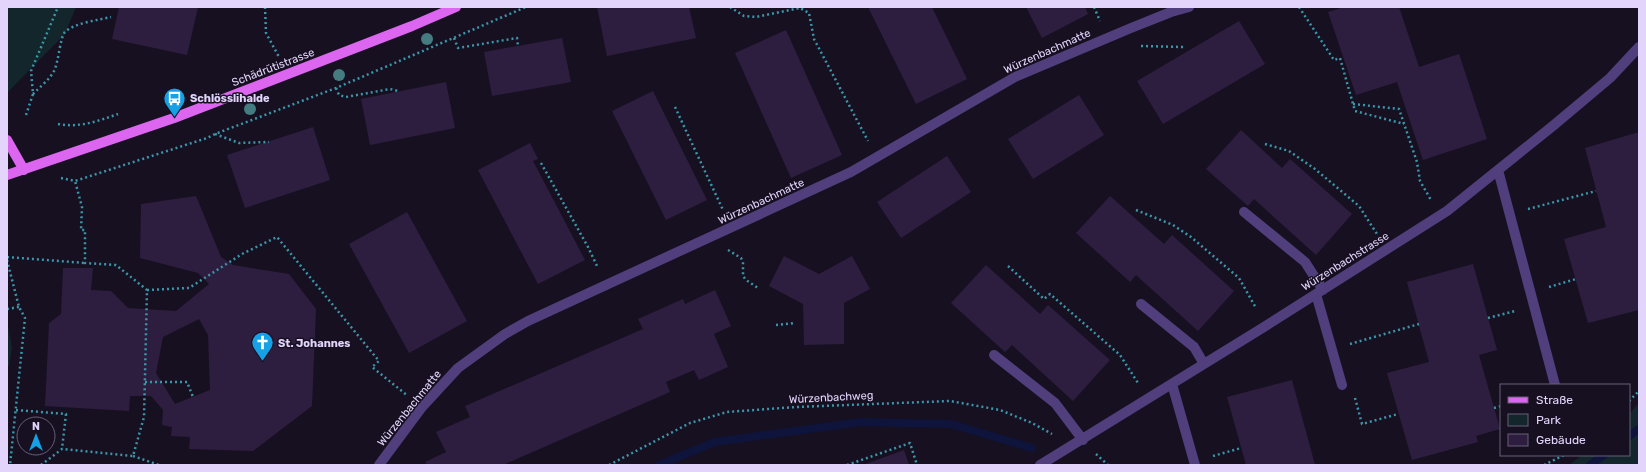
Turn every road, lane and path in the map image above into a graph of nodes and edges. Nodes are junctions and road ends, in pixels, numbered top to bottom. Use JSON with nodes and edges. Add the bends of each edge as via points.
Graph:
{"nodes":[{"id":1,"x":58,"y":7,"type":"edge"},
{"id":2,"x":264,"y":7,"type":"edge"},
{"id":3,"x":456,"y":7,"type":"edge"},
{"id":4,"x":526,"y":7,"type":"edge"},
{"id":5,"x":730,"y":7,"type":"edge"},
{"id":6,"x":1189,"y":7,"type":"edge"},
{"id":7,"x":1299,"y":7,"type":"edge"},
{"id":8,"x":111,"y":17,"type":"dead end"},
{"id":9,"x":1131,"y":28,"type":"junction"},
{"id":10,"x":454,"y":38,"type":"junction"},
{"id":11,"x":518,"y":46,"type":"dead end"},
{"id":12,"x":1183,"y":47,"type":"dead end"},
{"id":13,"x":1639,"y":47,"type":"edge"},
{"id":14,"x":278,"y":54,"type":"dead end"},
{"id":15,"x":336,"y":88,"type":"junction"},
{"id":16,"x":398,"y":91,"type":"dead end"},
{"id":17,"x":34,"y":94,"type":"junction"},
{"id":18,"x":1353,"y":104,"type":"junction"},
{"id":19,"x":675,"y":107,"type":"dead end"},
{"id":20,"x":26,"y":115,"type":"dead end"},
{"id":21,"x":858,"y":120,"type":"dead end"},
{"id":22,"x":1404,"y":124,"type":"junction"},
{"id":23,"x":215,"y":134,"type":"junction"},
{"id":24,"x":7,"y":140,"type":"edge"},
{"id":25,"x":269,"y":142,"type":"dead end"},
{"id":26,"x":1265,"y":144,"type":"dead end"},
{"id":27,"x":541,"y":163,"type":"dead end"},
{"id":28,"x":24,"y":170,"type":"junction"},
{"id":29,"x":1498,"y":170,"type":"junction"},
{"id":30,"x":7,"y":175,"type":"edge"},
{"id":31,"x":1596,"y":191,"type":"dead end"},
{"id":32,"x":1136,"y":210,"type":"dead end"},
{"id":33,"x":1525,"y":210,"type":"dead end"},
{"id":34,"x":1244,"y":212,"type":"dead end"},
{"id":35,"x":1440,"y":215,"type":"junction"},
{"id":36,"x":731,"y":228,"type":"junction"},
{"id":37,"x":720,"y":233,"type":"junction"},
{"id":38,"x":1386,"y":249,"type":"junction"},
{"id":39,"x":7,"y":258,"type":"edge"},
{"id":40,"x":84,"y":262,"type":"junction"},
{"id":41,"x":1008,"y":266,"type":"dead end"},
{"id":42,"x":1576,"y":279,"type":"dead end"},
{"id":43,"x":606,"y":286,"type":"junction"},
{"id":44,"x":1546,"y":287,"type":"dead end"},
{"id":45,"x":758,"y":288,"type":"dead end"},
{"id":46,"x":147,"y":290,"type":"junction"},
{"id":47,"x":1319,"y":292,"type":"junction"},
{"id":48,"x":1141,"y":304,"type":"dead end"},
{"id":49,"x":19,"y":307,"type":"junction"},
{"id":50,"x":7,"y":310,"type":"edge"},
{"id":51,"x":795,"y":323,"type":"dead end"},
{"id":52,"x":1419,"y":324,"type":"dead end"},
{"id":53,"x":776,"y":325,"type":"dead end"},
{"id":54,"x":1266,"y":325,"type":"junction"},
{"id":55,"x":1347,"y":344,"type":"dead end"},
{"id":56,"x":994,"y":356,"type":"dead end"},
{"id":57,"x":1204,"y":364,"type":"junction"},
{"id":58,"x":145,"y":382,"type":"junction"},
{"id":59,"x":1172,"y":384,"type":"junction"},
{"id":60,"x":1555,"y":384,"type":"edge"},
{"id":61,"x":1342,"y":385,"type":"dead end"},
{"id":62,"x":1639,"y":391,"type":"edge"},
{"id":63,"x":194,"y":397,"type":"dead end"},
{"id":64,"x":1148,"y":400,"type":"junction"},
{"id":65,"x":1630,"y":400,"type":"edge"},
{"id":66,"x":1500,"y":406,"type":"edge"},
{"id":67,"x":422,"y":407,"type":"junction"},
{"id":68,"x":1494,"y":408,"type":"dead end"},
{"id":69,"x":16,"y":410,"type":"junction"},
{"id":70,"x":1055,"y":436,"type":"dead end"},
{"id":71,"x":1083,"y":440,"type":"junction"},
{"id":72,"x":1241,"y":448,"type":"dead end"},
{"id":73,"x":62,"y":449,"type":"junction"},
{"id":74,"x":1093,"y":453,"type":"dead end"},
{"id":75,"x":133,"y":456,"type":"junction"},
{"id":76,"x":1562,"y":456,"type":"edge"},
{"id":77,"x":1211,"y":457,"type":"dead end"},
{"id":78,"x":10,"y":465,"type":"edge"},
{"id":79,"x":41,"y":465,"type":"edge"},
{"id":80,"x":159,"y":465,"type":"edge"},
{"id":81,"x":380,"y":465,"type":"edge"},
{"id":82,"x":609,"y":465,"type":"edge"},
{"id":83,"x":847,"y":465,"type":"edge"},
{"id":84,"x":918,"y":465,"type":"edge"},
{"id":85,"x":1040,"y":465,"type":"edge"},
{"id":86,"x":1108,"y":465,"type":"edge"},
{"id":87,"x":1195,"y":465,"type":"edge"},
{"id":88,"x":1544,"y":465,"type":"edge"}],
"edges":[{"from":1,"to":17,"type":"path","via":[[31,71]]},
{"from":2,"to":14,"type":"path","via":[[266,33]]},
{"from":3,"to":28,"type":"main road","name":"Schädrütistrasse","via":[[174,118]]},
{"from":4,"to":10,"type":"path"},
{"from":5,"to":21,"type":"path","via":[[744,16],[756,17],[800,8],[806,10],[809,13],[814,39]]},
{"from":6,"to":9,"type":"street","name":"Würzenbachmatte"},
{"from":7,"to":18,"type":"path","via":[[1334,60],[1340,58]]},
{"from":8,"to":17,"type":"path","via":[[80,24],[65,32],[54,71]]},
{"from":9,"to":12,"type":"path","via":[[1138,46]]},
{"from":9,"to":36,"type":"street","name":"Würzenbachmatte","via":[[1015,77],[851,172]]},
{"from":10,"to":11,"type":"path","via":[[458,48],[517,38]]},
{"from":10,"to":15,"type":"path"},
{"from":13,"to":29,"type":"street","name":"Würzenbachstrasse","via":[[1610,78]]},
{"from":15,"to":16,"type":"path","via":[[339,95],[346,97]]},
{"from":15,"to":23,"type":"path"},
{"from":17,"to":20,"type":"path"},
{"from":18,"to":22,"type":"path","via":[[1355,111]]},
{"from":18,"to":22,"type":"path","via":[[1399,110]]},
{"from":19,"to":36,"type":"path"},
{"from":22,"to":35,"type":"path","via":[[1418,162],[1420,181]]},
{"from":23,"to":25,"type":"path","via":[[239,143]]},
{"from":23,"to":40,"type":"path","via":[[74,181],[82,207],[81,230],[85,230]]},
{"from":24,"to":28,"type":"main road"},
{"from":26,"to":38,"type":"path","via":[[1289,151],[1359,206]]},
{"from":27,"to":43,"type":"path","via":[[588,247]]},
{"from":28,"to":30,"type":"main road","name":"Schädrütistrasse"},
{"from":29,"to":35,"type":"street","name":"Würzenbachstrasse"},
{"from":29,"to":60,"type":"street"},
{"from":31,"to":33,"type":"path"},
{"from":32,"to":54,"type":"path","via":[[1173,225],[1239,278]]},
{"from":34,"to":47,"type":"street","via":[[1305,262]]},
{"from":35,"to":38,"type":"street","name":"Würzenbachstrasse"},
{"from":36,"to":37,"type":"street","name":"Würzenbachmatte"},
{"from":37,"to":43,"type":"street","name":"Würzenbachmatte"},
{"from":37,"to":45,"type":"path","via":[[726,248],[741,258],[743,276]]},
{"from":38,"to":47,"type":"street","name":"Würzenbachstrasse"},
{"from":39,"to":40,"type":"path"},
{"from":39,"to":49,"type":"path"},
{"from":40,"to":46,"type":"path","via":[[116,265]]},
{"from":41,"to":64,"type":"path","via":[[1044,299],[1050,294],[1120,355]]},
{"from":42,"to":44,"type":"path"},
{"from":43,"to":67,"type":"street","name":"Würzenbachmatte","via":[[505,334],[458,368]]},
{"from":46,"to":58,"type":"path"},
{"from":46,"to":67,"type":"path","via":[[189,288],[242,254],[277,238],[379,361],[372,367]]},
{"from":47,"to":54,"type":"street","name":"Würzenbachstrasse"},
{"from":47,"to":61,"type":"street"},
{"from":48,"to":57,"type":"street","via":[[1194,347]]},
{"from":49,"to":50,"type":"path"},
{"from":49,"to":69,"type":"path","via":[[25,318]]},
{"from":51,"to":53,"type":"path"},
{"from":52,"to":55,"type":"path"},
{"from":54,"to":57,"type":"street","name":"Würzenbachstrasse"},
{"from":56,"to":71,"type":"street","via":[[1055,403]]},
{"from":57,"to":59,"type":"street","name":"Würzenbachstrasse"},
{"from":58,"to":63,"type":"path","via":[[187,382]]},
{"from":58,"to":75,"type":"path","via":[[144,417]]},
{"from":59,"to":64,"type":"street","name":"Würzenbachstrasse"},
{"from":59,"to":87,"type":"street"},
{"from":62,"to":65,"type":"path"},
{"from":64,"to":71,"type":"street","name":"Würzenbachstrasse"},
{"from":66,"to":68,"type":"path"},
{"from":67,"to":81,"type":"street","name":"Würzenbachmatte"},
{"from":69,"to":73,"type":"path","via":[[66,414]]},
{"from":69,"to":78,"type":"path"},
{"from":70,"to":82,"type":"path","name":"Würzenbachweg","via":[[1000,410],[950,401],[796,407],[727,412],[690,423]]},
{"from":71,"to":85,"type":"street","name":"Würzenbachstrasse"},
{"from":72,"to":77,"type":"path"},
{"from":73,"to":75,"type":"path"},
{"from":73,"to":79,"type":"path"},
{"from":74,"to":86,"type":"path"},
{"from":75,"to":80,"type":"path"},
{"from":76,"to":88,"type":"path"},
{"from":83,"to":84,"type":"path","via":[[910,443]]}]}
